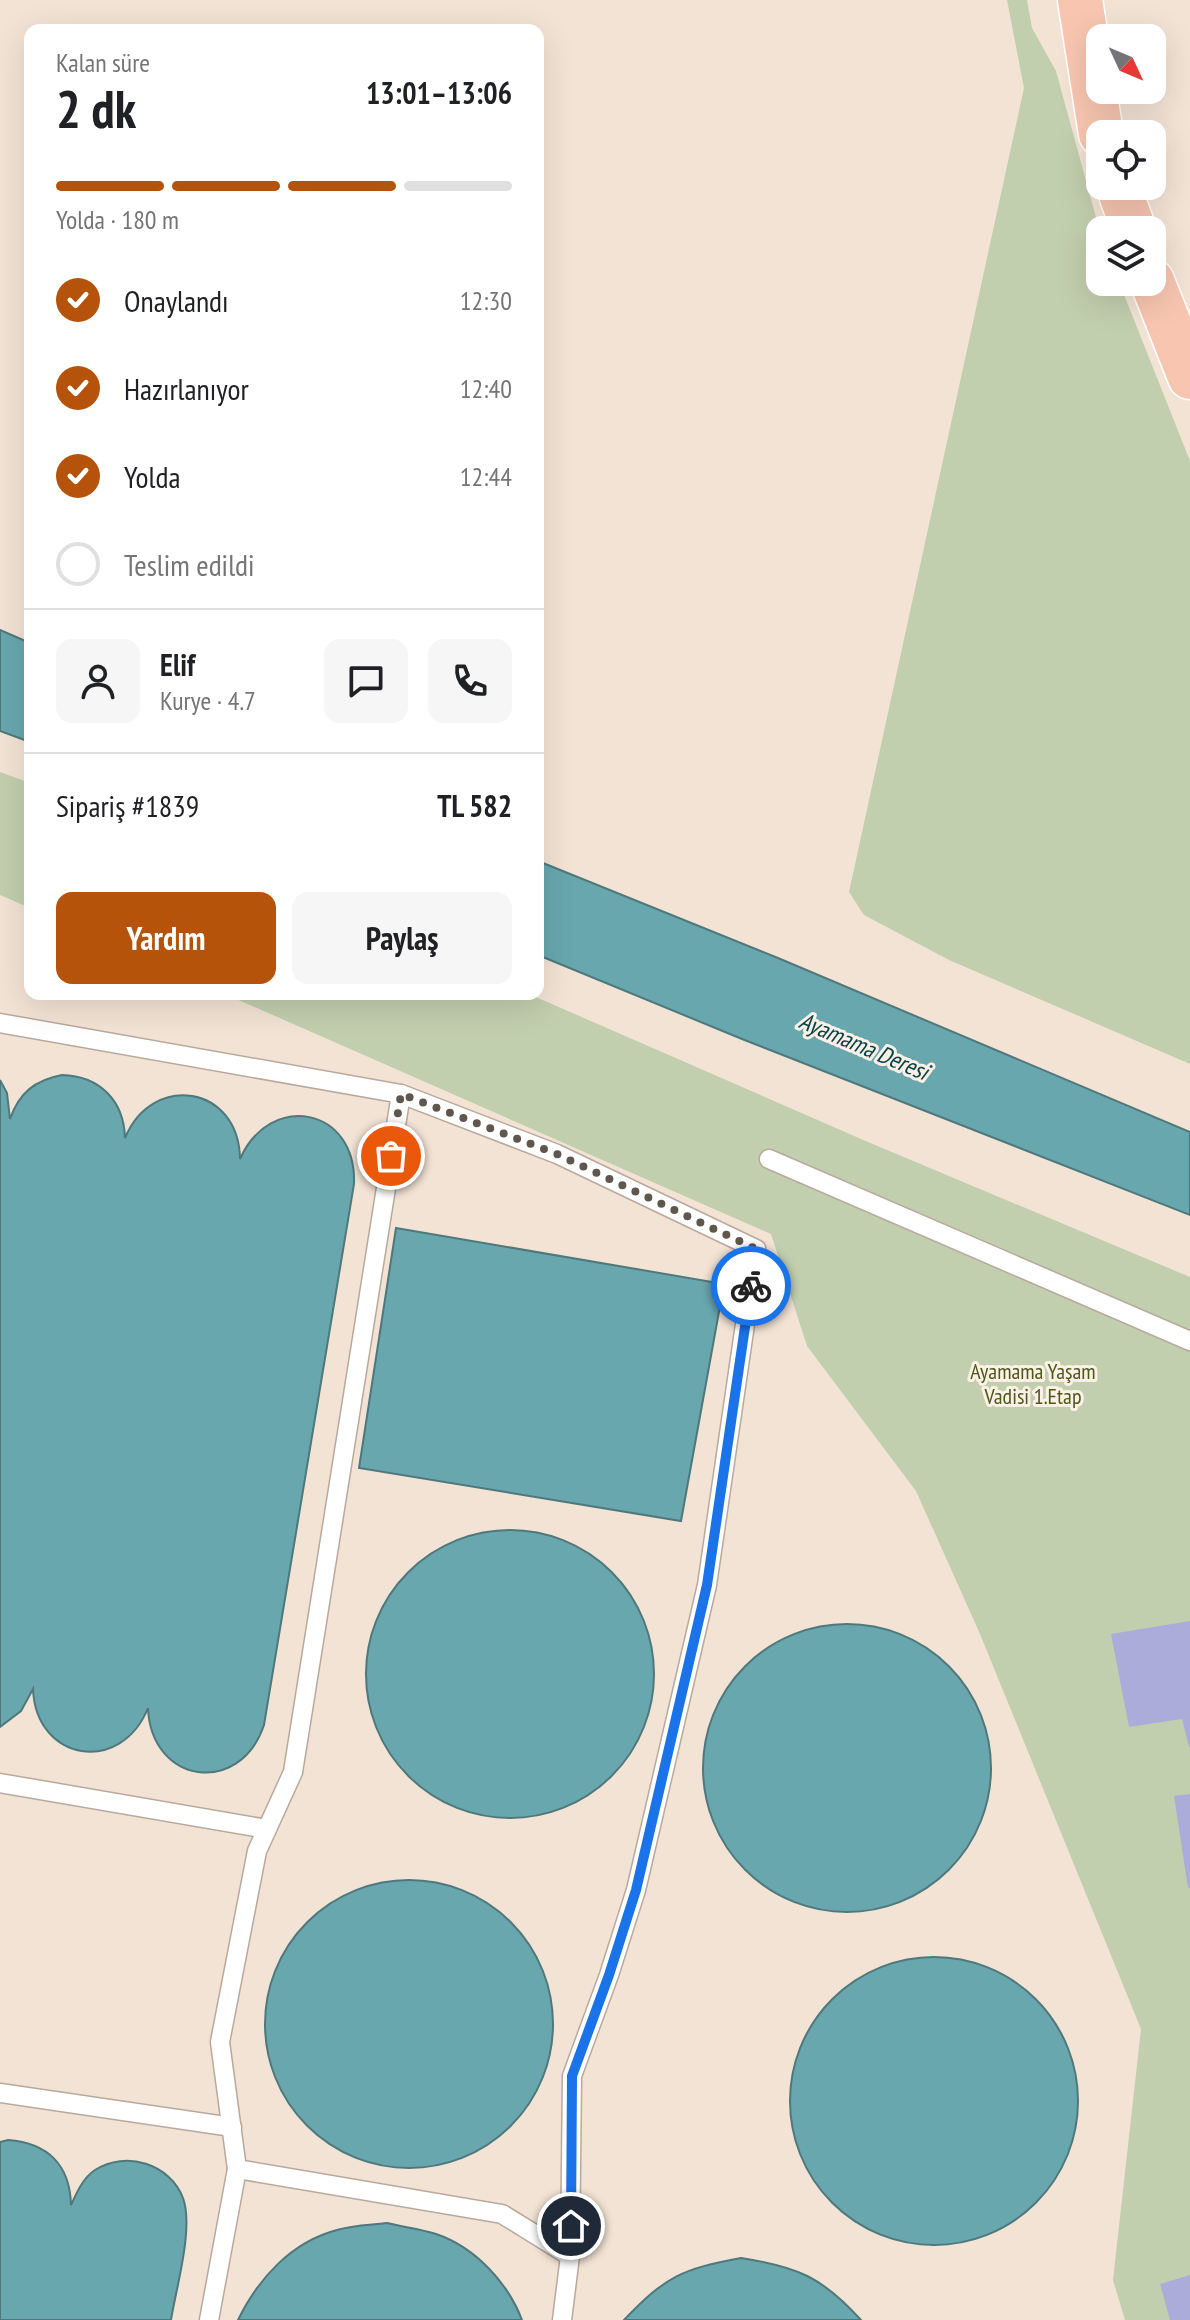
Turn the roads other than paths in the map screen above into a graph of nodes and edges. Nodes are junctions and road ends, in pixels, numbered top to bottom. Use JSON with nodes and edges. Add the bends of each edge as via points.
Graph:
{"nodes":[{"id":1,"x":1080,"y":0,"type":"edge"},
{"id":2,"x":1099,"y":120,"type":"edge"},
{"id":3,"x":1158,"y":296,"type":"edge"},
{"id":4,"x":1190,"y":377,"type":"edge"},
{"id":5,"x":0,"y":1023,"type":"edge"},
{"id":6,"x":401,"y":1094,"type":"junction"},
{"id":7,"x":769,"y":1159,"type":"dead end"},
{"id":8,"x":1190,"y":1341,"type":"edge"},
{"id":9,"x":0,"y":1783,"type":"edge"},
{"id":10,"x":267,"y":1829,"type":"junction"},
{"id":11,"x":0,"y":2093,"type":"edge"},
{"id":12,"x":232,"y":2127,"type":"junction"},
{"id":13,"x":237,"y":2169,"type":"junction"},
{"id":14,"x":570,"y":2256,"type":"junction"},
{"id":15,"x":209,"y":2320,"type":"edge"},
{"id":16,"x":562,"y":2320,"type":"edge"}],
"edges":[{"from":1,"to":2,"type":"main road"},
{"from":3,"to":4,"type":"main road"},
{"from":5,"to":6,"type":"lane"},
{"from":6,"to":10,"type":"lane","via":[[293,1772]]},
{"from":6,"to":14,"type":"lane","via":[[557,1154],[756,1249],[707,1585],[636,1890],[572,2076]]},
{"from":7,"to":8,"type":"lane"},
{"from":9,"to":10,"type":"lane"},
{"from":10,"to":12,"type":"lane","via":[[257,1851],[220,2042]]},
{"from":11,"to":12,"type":"lane"},
{"from":12,"to":13,"type":"lane"},
{"from":13,"to":14,"type":"lane","via":[[502,2214]]},
{"from":13,"to":15,"type":"lane"},
{"from":14,"to":16,"type":"lane"}]}
